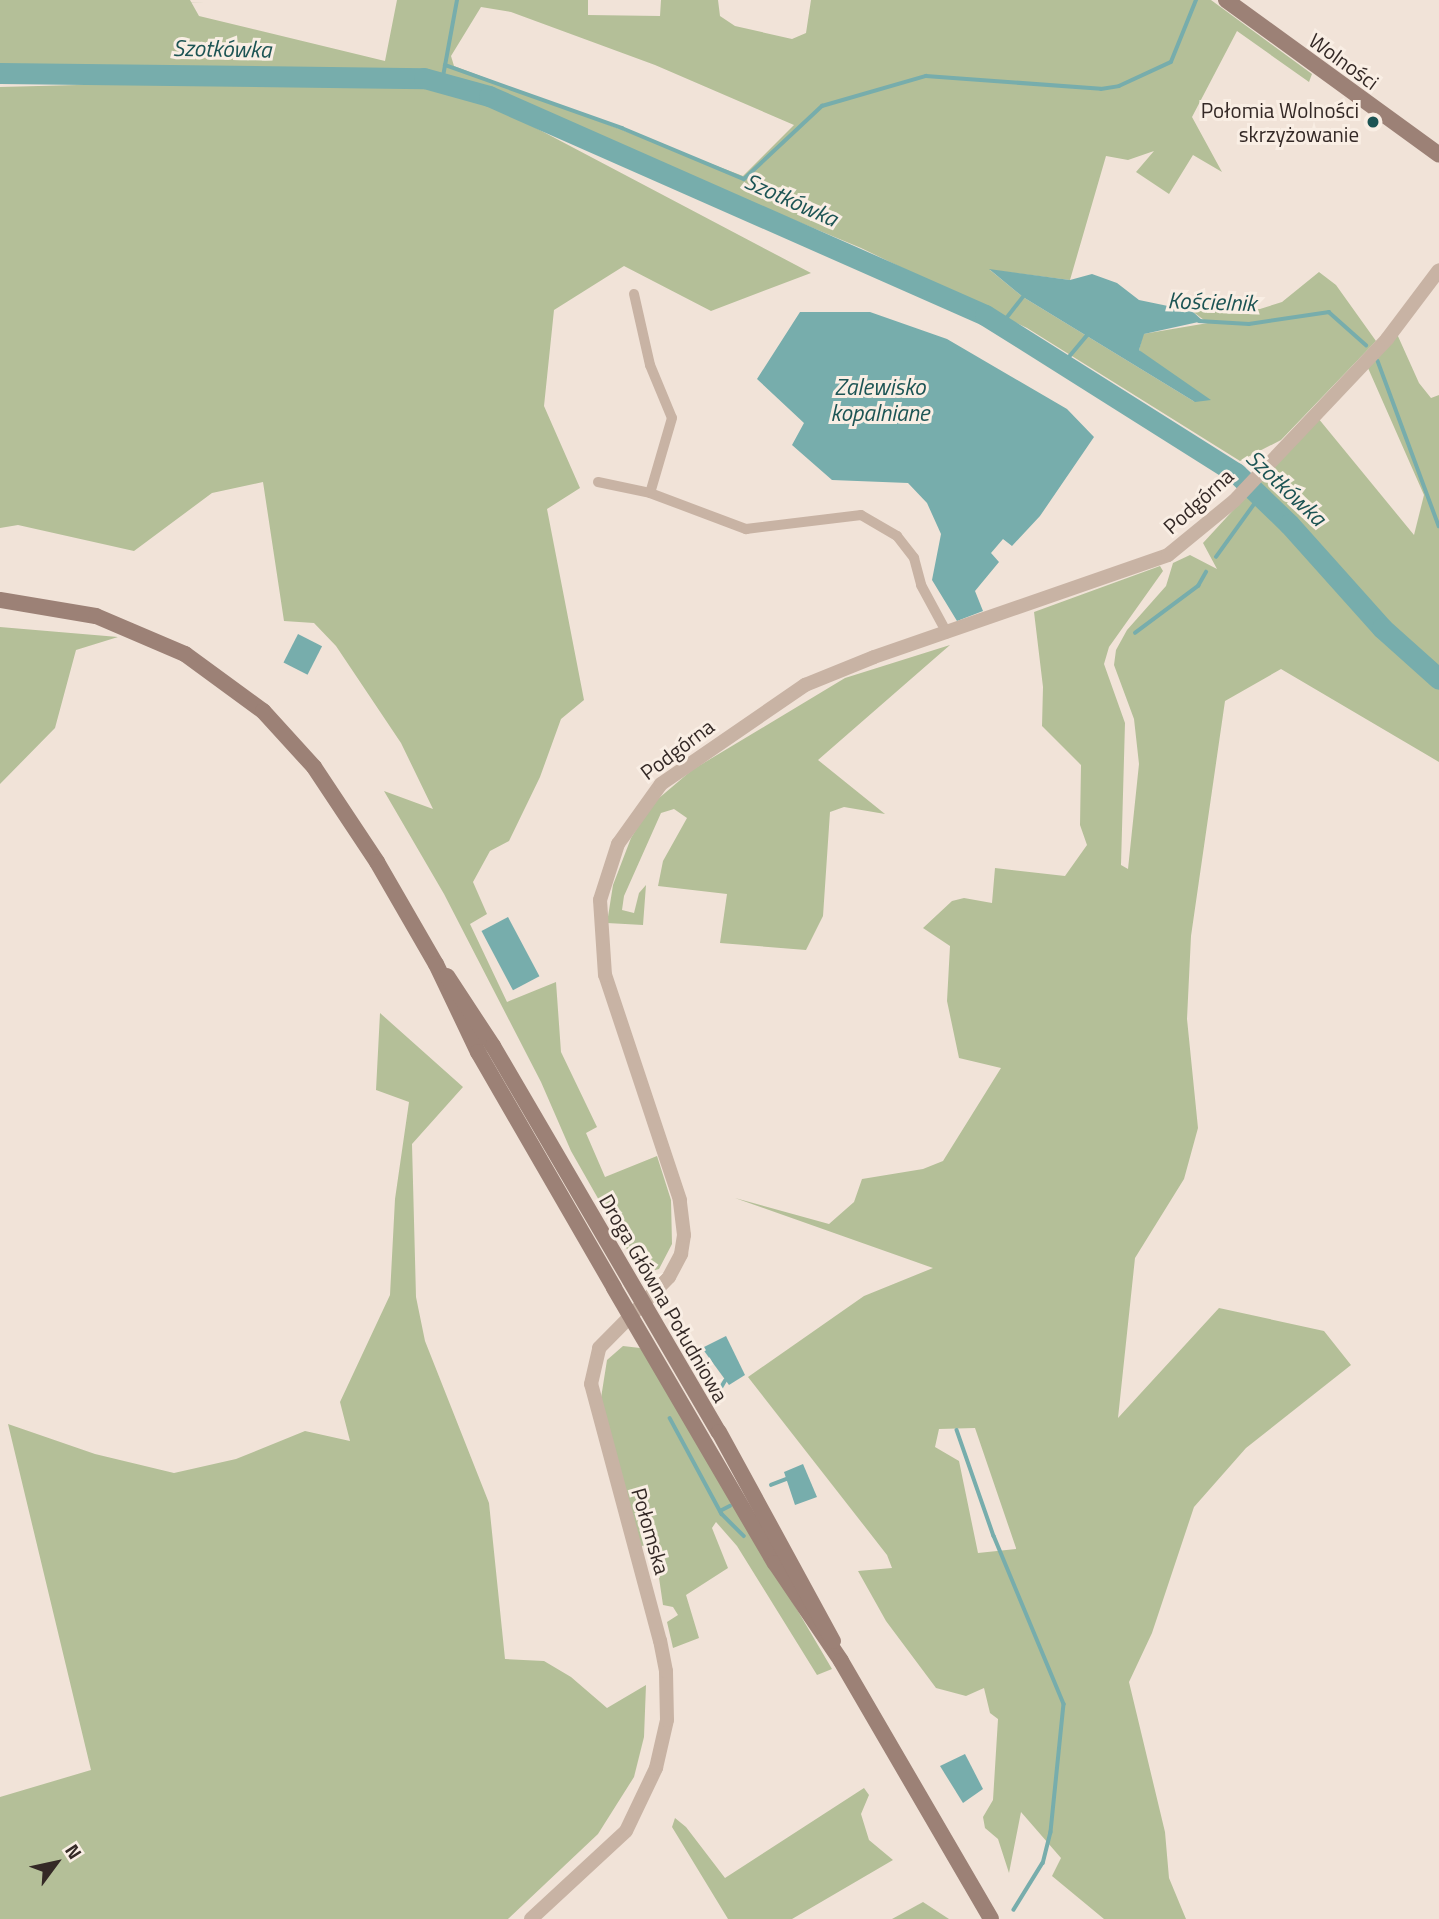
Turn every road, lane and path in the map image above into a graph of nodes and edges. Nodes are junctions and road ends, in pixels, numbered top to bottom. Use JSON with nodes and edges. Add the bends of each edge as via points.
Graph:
{"nodes":[{"id":1,"x":1226,"y":0,"type":"edge"},
{"id":2,"x":1439,"y":155,"type":"edge"},
{"id":3,"x":1439,"y":270,"type":"edge"},
{"id":4,"x":634,"y":294,"type":"dead end"},
{"id":5,"x":598,"y":482,"type":"dead end"},
{"id":6,"x":650,"y":493,"type":"junction"},
{"id":7,"x":0,"y":600,"type":"edge"},
{"id":8,"x":947,"y":633,"type":"junction"},
{"id":9,"x":436,"y":964,"type":"junction"},
{"id":10,"x":661,"y":1143,"type":"joint"},
{"id":11,"x":643,"y":1302,"type":"junction"},
{"id":12,"x":631,"y":1317,"type":"junction"},
{"id":13,"x":841,"y":1661,"type":"junction"},
{"id":14,"x":531,"y":1919,"type":"edge"},
{"id":15,"x":991,"y":1919,"type":"edge"}],
"edges":[{"from":1,"to":2,"type":"main road","name":"Wolności"},
{"from":3,"to":8,"type":"street","name":"Podgórna","via":[[1387,339],[1234,501],[1168,555]]},
{"from":4,"to":6,"type":"street","via":[[650,365],[672,418]]},
{"from":5,"to":6,"type":"street"},
{"from":6,"to":8,"type":"street","via":[[746,529],[861,515],[897,536],[914,558],[921,585]]},
{"from":7,"to":9,"type":"main road","name":"Droga Główna Południowa","via":[[68,609],[128,627],[184,654],[240,691],[285,732],[325,781]]},
{"from":8,"to":10,"type":"street","name":"Podgórna","via":[[805,685],[661,784],[618,844],[600,900],[601,950],[605,975]]},
{"from":9,"to":11,"type":"main road","name":"Droga Główna Południowa","via":[[493,1046]]},
{"from":9,"to":12,"type":"main road","name":"Droga Główna Południowa","via":[[478,1052]]},
{"from":10,"to":11,"type":"street","name":"Połomska","via":[[682,1212],[683,1245],[669,1277]]},
{"from":11,"to":12,"type":"street","name":"Połomska"},
{"from":11,"to":13,"type":"main road","name":"Droga Główna Południowa","via":[[795,1564]]},
{"from":12,"to":13,"type":"main road","name":"Droga Główna Południowa","via":[[775,1563]]},
{"from":12,"to":14,"type":"street","name":"Połomska","via":[[599,1348],[591,1384],[660,1641],[667,1720],[656,1769],[626,1831]]},
{"from":13,"to":15,"type":"main road","name":"Droga Główna Południowa"}]}
